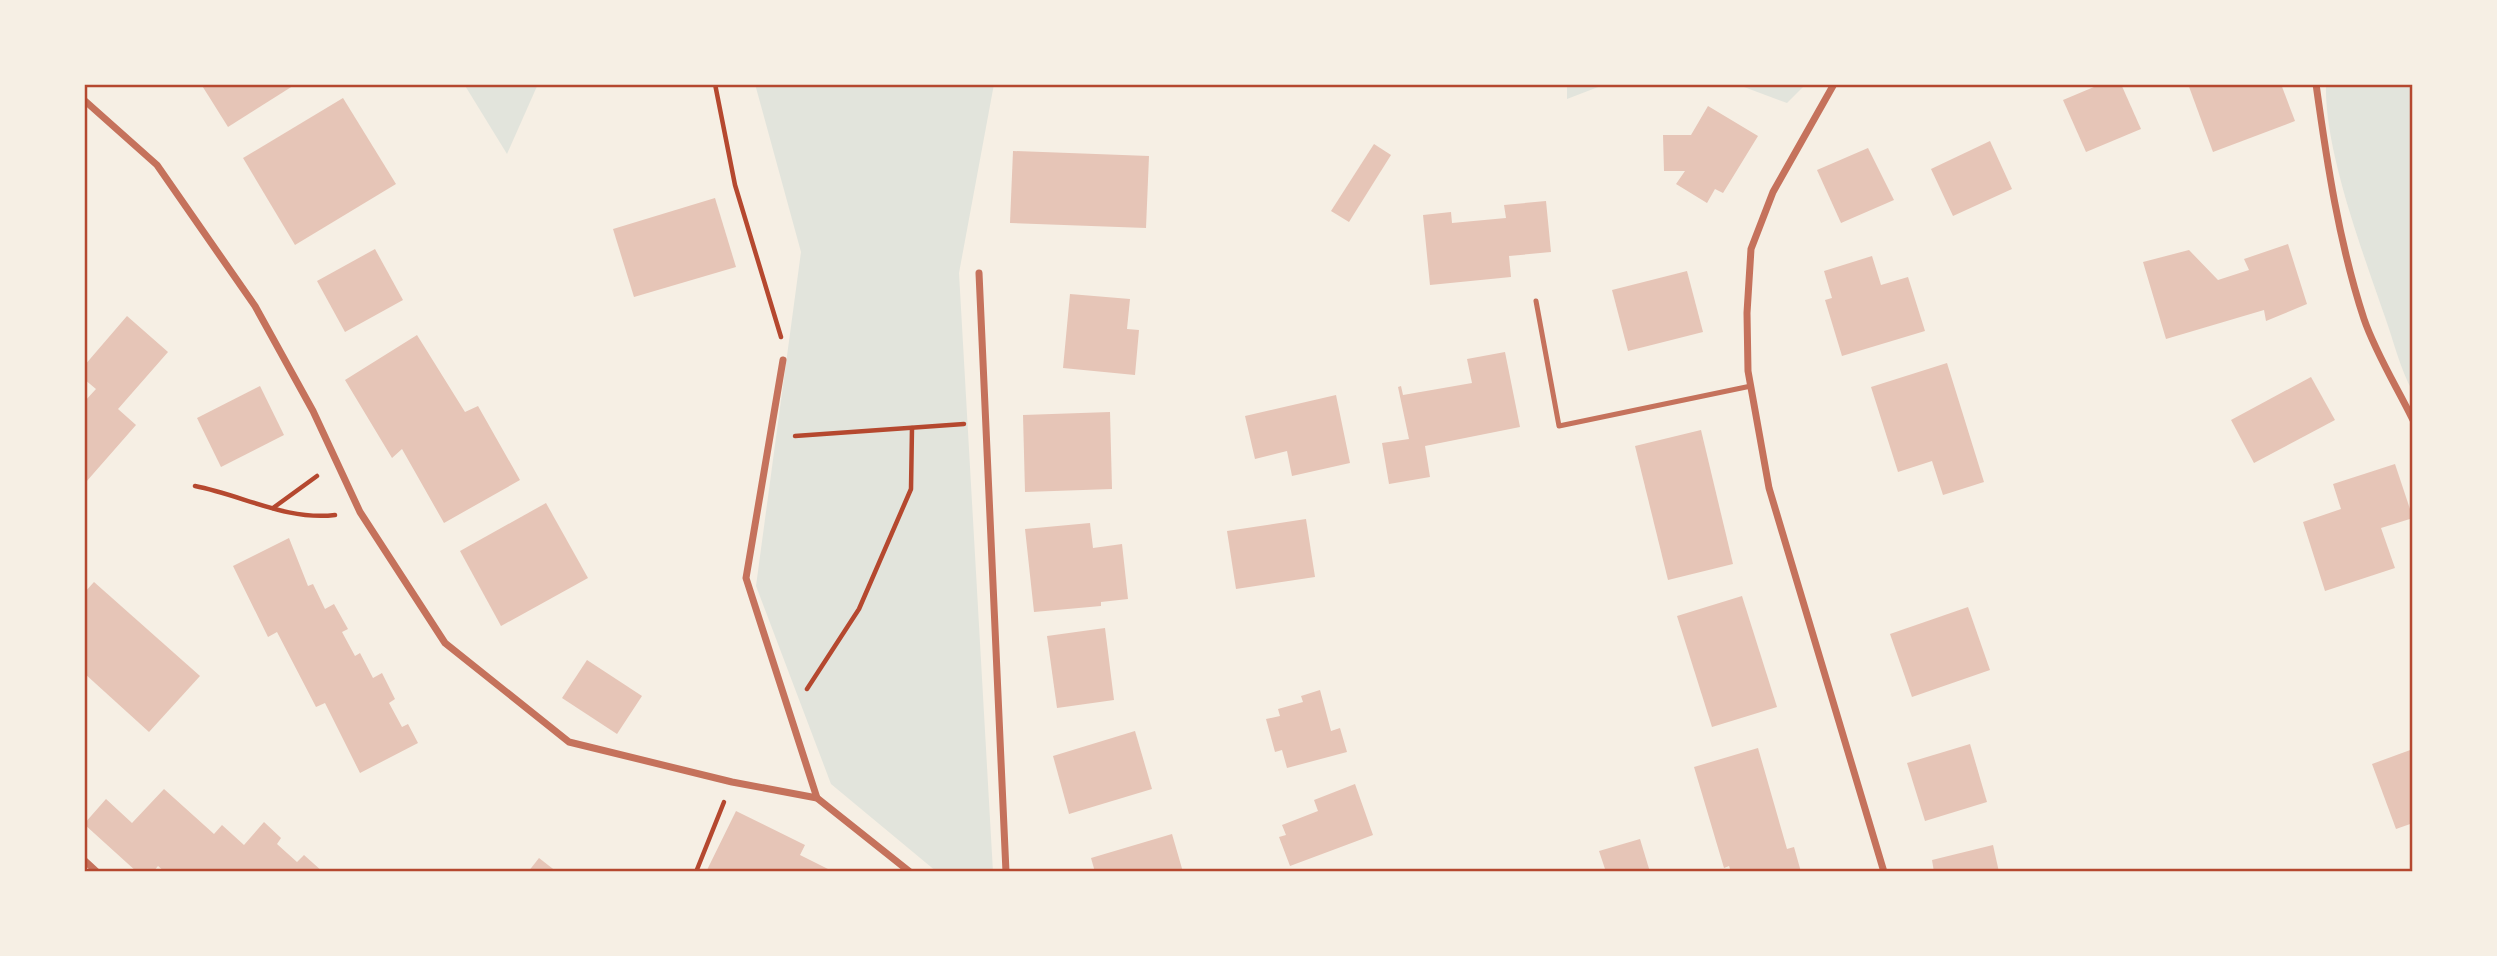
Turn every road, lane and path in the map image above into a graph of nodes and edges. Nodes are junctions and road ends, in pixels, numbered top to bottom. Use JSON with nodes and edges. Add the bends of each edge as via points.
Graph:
{"nodes":[{"id":1,"x":715,"y":84,"type":"edge"},
{"id":2,"x":1834,"y":84,"type":"edge"},
{"id":3,"x":2316,"y":84,"type":"edge"},
{"id":4,"x":84,"y":100,"type":"edge"},
{"id":5,"x":979,"y":273,"type":"dead end"},
{"id":6,"x":1536,"y":301,"type":"dead end"},
{"id":7,"x":783,"y":360,"type":"joint"},
{"id":8,"x":1751,"y":386,"type":"junction"},
{"id":9,"x":2413,"y":420,"type":"edge"},
{"id":10,"x":986,"y":423,"type":"junction"},
{"id":11,"x":912,"y":428,"type":"junction"},
{"id":12,"x":770,"y":438,"type":"junction"},
{"id":13,"x":337,"y":462,"type":"junction"},
{"id":14,"x":195,"y":486,"type":"dead end"},
{"id":15,"x":273,"y":508,"type":"junction"},
{"id":16,"x":360,"y":512,"type":"junction"},
{"id":17,"x":791,"y":713,"type":"junction"},
{"id":18,"x":732,"y":782,"type":"junction"},
{"id":19,"x":817,"y":798,"type":"junction"},
{"id":20,"x":84,"y":860,"type":"edge"},
{"id":21,"x":97,"y":872,"type":"edge"},
{"id":22,"x":696,"y":872,"type":"edge"},
{"id":23,"x":910,"y":872,"type":"edge"},
{"id":24,"x":1006,"y":872,"type":"edge"},
{"id":25,"x":1884,"y":872,"type":"edge"}],
"edges":[{"from":1,"to":7,"type":"path","via":[[735,185],[785,349]]},
{"from":2,"to":8,"type":"street","via":[[1773,192],[1751,249],[1746,313]]},
{"from":3,"to":9,"type":"street","via":[[2328,168],[2354,285],[2365,322]]},
{"from":4,"to":13,"type":"street","via":[[157,165],[255,306]]},
{"from":5,"to":10,"type":"street"},
{"from":6,"to":8,"type":"lane","via":[[1559,426]]},
{"from":7,"to":12,"type":"street"},
{"from":8,"to":25,"type":"street","via":[[1769,488]]},
{"from":10,"to":11,"type":"path"},
{"from":10,"to":24,"type":"street"},
{"from":11,"to":12,"type":"path"},
{"from":11,"to":17,"type":"path","via":[[911,489],[859,610]]},
{"from":12,"to":17,"type":"street","via":[[746,578]]},
{"from":13,"to":15,"type":"path"},
{"from":13,"to":16,"type":"street"},
{"from":14,"to":15,"type":"path"},
{"from":15,"to":16,"type":"path","via":[[294,516]]},
{"from":16,"to":18,"type":"street","via":[[445,643],[569,742]]},
{"from":17,"to":19,"type":"street"},
{"from":18,"to":19,"type":"street"},
{"from":18,"to":22,"type":"path"},
{"from":19,"to":23,"type":"street"},
{"from":20,"to":21,"type":"street"}]}
